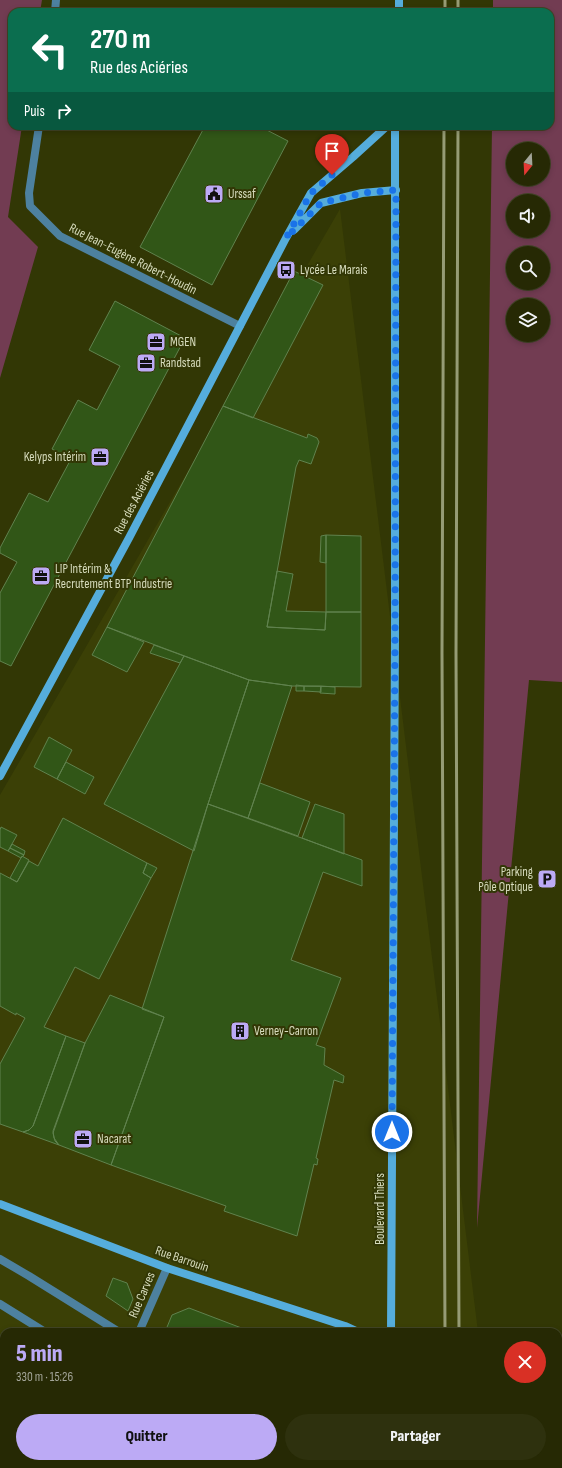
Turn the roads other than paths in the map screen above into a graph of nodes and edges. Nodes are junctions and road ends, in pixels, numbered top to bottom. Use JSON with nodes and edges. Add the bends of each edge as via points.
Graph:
{"nodes":[{"id":1,"x":38,"y":130,"type":"edge"},
{"id":2,"x":383,"y":130,"type":"edge"},
{"id":3,"x":396,"y":130,"type":"edge"},
{"id":4,"x":396,"y":190,"type":"junction"},
{"id":5,"x":286,"y":238,"type":"junction"},
{"id":6,"x":240,"y":326,"type":"junction"},
{"id":7,"x":0,"y":776,"type":"edge"},
{"id":8,"x":0,"y":1204,"type":"edge"},
{"id":9,"x":0,"y":1260,"type":"edge"},
{"id":10,"x":167,"y":1268,"type":"junction"},
{"id":11,"x":0,"y":1304,"type":"edge"},
{"id":12,"x":39,"y":1328,"type":"edge"},
{"id":13,"x":113,"y":1328,"type":"edge"},
{"id":14,"x":141,"y":1328,"type":"edge"},
{"id":15,"x":349,"y":1328,"type":"edge"},
{"id":16,"x":391,"y":1328,"type":"edge"}],
"edges":[{"from":1,"to":6,"type":"lane","name":"Rue Jean-Eugène Robert-Houdin","via":[[29,193],[30,206],[60,236]]},
{"from":2,"to":5,"type":"street","name":"Rue des Aciéries","via":[[311,193]]},
{"from":3,"to":4,"type":"street","name":"Boulevard Thiers"},
{"from":4,"to":5,"type":"street","name":"Rue des Aciéries","via":[[362,193],[321,203]]},
{"from":4,"to":16,"type":"street","name":"Boulevard Thiers"},
{"from":5,"to":6,"type":"street","name":"Rue des Aciéries"},
{"from":6,"to":7,"type":"street","name":"Rue des Aciéries"},
{"from":8,"to":10,"type":"street","name":"Rue Barrouin"},
{"from":9,"to":13,"type":"lane"},
{"from":10,"to":14,"type":"lane","name":"Rue Carves"},
{"from":10,"to":15,"type":"street","name":"Rue Barrouin"},
{"from":11,"to":12,"type":"lane"}]}
